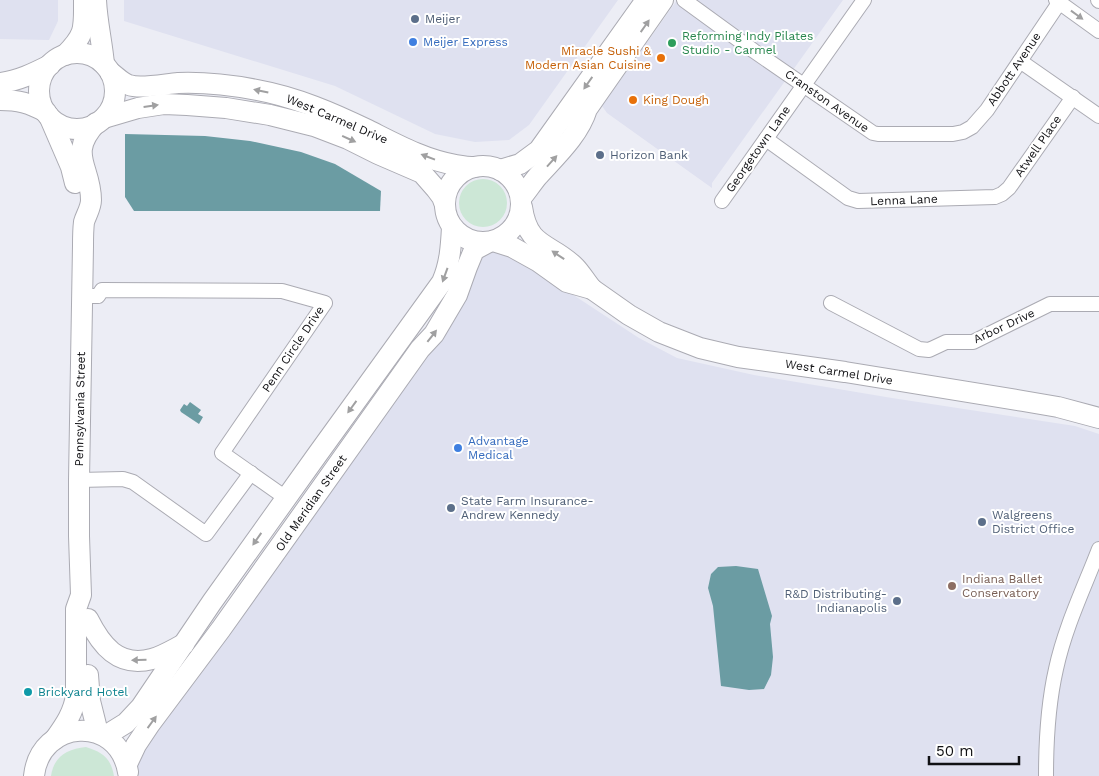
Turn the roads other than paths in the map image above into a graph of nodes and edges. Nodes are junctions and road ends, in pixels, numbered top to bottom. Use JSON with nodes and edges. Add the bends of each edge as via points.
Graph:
{"nodes":[{"id":1,"x":84,"y":0,"type":"edge"},
{"id":2,"x":96,"y":0,"type":"edge"},
{"id":3,"x":646,"y":0,"type":"edge"},
{"id":4,"x":663,"y":0,"type":"edge"},
{"id":5,"x":684,"y":0,"type":"edge"},
{"id":6,"x":864,"y":0,"type":"edge"},
{"id":7,"x":1059,"y":1,"type":"edge"},
{"id":8,"x":1099,"y":31,"type":"edge"},
{"id":9,"x":57,"y":60,"type":"junction"},
{"id":10,"x":1020,"y":61,"type":"junction"},
{"id":11,"x":107,"y":68,"type":"junction"},
{"id":12,"x":0,"y":83,"type":"edge"},
{"id":13,"x":803,"y":85,"type":"junction"},
{"id":14,"x":1073,"y":97,"type":"junction"},
{"id":15,"x":0,"y":100,"type":"edge"},
{"id":16,"x":47,"y":114,"type":"junction"},
{"id":17,"x":1099,"y":116,"type":"edge"},
{"id":18,"x":100,"y":121,"type":"junction"},
{"id":19,"x":962,"y":132,"type":"joint"},
{"id":20,"x":766,"y":140,"type":"junction"},
{"id":21,"x":475,"y":167,"type":"junction"},
{"id":22,"x":500,"y":170,"type":"junction"},
{"id":23,"x":1002,"y":194,"type":"joint"},
{"id":24,"x":722,"y":201,"type":"dead end"},
{"id":25,"x":521,"y":203,"type":"junction"},
{"id":26,"x":445,"y":206,"type":"junction"},
{"id":27,"x":84,"y":224,"type":"junction"},
{"id":28,"x":452,"y":227,"type":"junction"},
{"id":29,"x":491,"y":242,"type":"junction"},
{"id":30,"x":82,"y":289,"type":"junction"},
{"id":31,"x":592,"y":289,"type":"junction"},
{"id":32,"x":832,"y":303,"type":"dead end"},
{"id":33,"x":1099,"y":304,"type":"edge"},
{"id":34,"x":1099,"y":418,"type":"edge"},
{"id":35,"x":251,"y":473,"type":"junction"},
{"id":36,"x":79,"y":480,"type":"junction"},
{"id":37,"x":286,"y":498,"type":"junction"},
{"id":38,"x":1099,"y":549,"type":"edge"},
{"id":39,"x":81,"y":595,"type":"junction"},
{"id":40,"x":88,"y":618,"type":"junction"},
{"id":41,"x":184,"y":644,"type":"junction"},
{"id":42,"x":101,"y":734,"type":"junction"},
{"id":43,"x":56,"y":738,"type":"junction"},
{"id":44,"x":128,"y":770,"type":"edge"},
{"id":45,"x":34,"y":776,"type":"edge"},
{"id":46,"x":1046,"y":776,"type":"edge"}],
"edges":[{"from":1,"to":9,"type":"main road","via":[[83,29],[76,44]]},
{"from":2,"to":11,"type":"main road","via":[[96,16]]},
{"from":3,"to":22,"type":"main road","one_way":true,"via":[[539,150],[520,164]]},
{"from":25,"to":4,"type":"main road","one_way":true,"via":[[537,177],[567,144],[584,119],[587,108]]},
{"from":5,"to":13,"type":"street","name":"Cranston Avenue"},
{"from":6,"to":13,"type":"street","name":"Georgetown Lane"},
{"from":7,"to":8,"type":"street","one_way":true},
{"from":7,"to":10,"type":"street","name":"Abbott Avenue"},
{"from":9,"to":11,"type":"main road","via":[[74,53],[88,54]]},
{"from":9,"to":12,"type":"main road"},
{"from":9,"to":16,"type":"main road","via":[[42,76],[39,90]]},
{"from":10,"to":14,"type":"street"},
{"from":10,"to":19,"type":"street","name":"Abbott Avenue","via":[[987,110],[972,127]]},
{"from":11,"to":18,"type":"main road","via":[[115,86],[115,96],[110,110]]},
{"from":21,"to":11,"type":"main road","name":"West Carmel Drive","one_way":true,"via":[[436,160],[292,98],[243,88],[200,84],[141,87],[119,80]]},
{"from":13,"to":19,"type":"street","name":"Cranston Avenue","via":[[873,133],[929,135]]},
{"from":13,"to":20,"type":"street","name":"Georgetown Lane"},
{"from":14,"to":17,"type":"street"},
{"from":14,"to":23,"type":"street","name":"Atwell Place"},
{"from":15,"to":16,"type":"main road","via":[[25,102]]},
{"from":16,"to":18,"type":"main road","via":[[60,124],[74,128]]},
{"from":16,"to":27,"type":"main road","name":"Pennsylvania Street","via":[[71,167],[79,214]]},
{"from":18,"to":26,"type":"main road","name":"West Carmel Drive","one_way":true,"via":[[138,108],[164,104],[270,115],[314,126],[422,173],[442,197]]},
{"from":18,"to":27,"type":"main road","name":"Pennsylvania Street","via":[[86,136],[81,152],[91,202]]},
{"from":20,"to":23,"type":"street","name":"Lenna Lane","via":[[848,198],[858,201],[995,197]]},
{"from":20,"to":24,"type":"street","name":"Georgetown Lane"},
{"from":21,"to":22,"type":"main road","via":[[488,166]]},
{"from":21,"to":26,"type":"main road","via":[[456,178],[448,191]]},
{"from":22,"to":25,"type":"main road","via":[[514,182],[520,192]]},
{"from":25,"to":29,"type":"main road","via":[[513,229]]},
{"from":31,"to":25,"type":"main road","name":"West Carmel Drive","one_way":true,"via":[[576,267],[535,239],[523,217]]},
{"from":26,"to":28,"type":"main road"},
{"from":27,"to":30,"type":"main road","name":"Pennsylvania Street"},
{"from":28,"to":29,"type":"main road","via":[[464,238]]},
{"from":28,"to":37,"type":"main road","name":"Old Meridian Street","one_way":true,"via":[[450,258],[442,282]]},
{"from":29,"to":31,"type":"main road","name":"West Carmel Drive","via":[[512,247],[567,282]]},
{"from":44,"to":29,"type":"main road","name":"Old Meridian Street","one_way":true,"via":[[139,740],[150,724],[434,334],[457,295],[474,250]]},
{"from":30,"to":35,"type":"street","name":"Penn Circle Drive","via":[[98,284],[102,290],[282,291],[325,303],[222,453]]},
{"from":30,"to":36,"type":"main road","name":"Pennsylvania Street"},
{"from":31,"to":34,"type":"main road","name":"West Carmel Drive","via":[[659,332],[715,352],[1058,407]]},
{"from":32,"to":33,"type":"street","name":"Arbor Drive","via":[[919,349],[929,350],[946,342],[973,342],[1050,304]]},
{"from":35,"to":36,"type":"street","via":[[206,534],[132,482],[123,479]]},
{"from":35,"to":37,"type":"street","name":"Penn Circle Drive"},
{"from":36,"to":39,"type":"main road","name":"Pennsylvania Street"},
{"from":37,"to":41,"type":"main road","name":"Old Meridian Street","one_way":true},
{"from":38,"to":46,"type":"street","via":[[1056,668],[1048,718]]},
{"from":39,"to":40,"type":"main road","name":"Pennsylvania Street","via":[[89,607]]},
{"from":39,"to":43,"type":"main road","name":"Pennsylvania Street","via":[[76,608],[75,702]]},
{"from":41,"to":40,"type":"main road","one_way":true,"via":[[150,659],[129,660],[107,648]]},
{"from":40,"to":42,"type":"main road","name":"Pennsylvania Street","via":[[88,694]]},
{"from":41,"to":42,"type":"main road","name":"Old Meridian Street","via":[[132,718]]},
{"from":42,"to":43,"type":"main road","via":[[76,731]]},
{"from":42,"to":44,"type":"main road","via":[[117,746]]},
{"from":43,"to":45,"type":"main road","name":"Pennsylvania Street","via":[[40,755]]}]}
